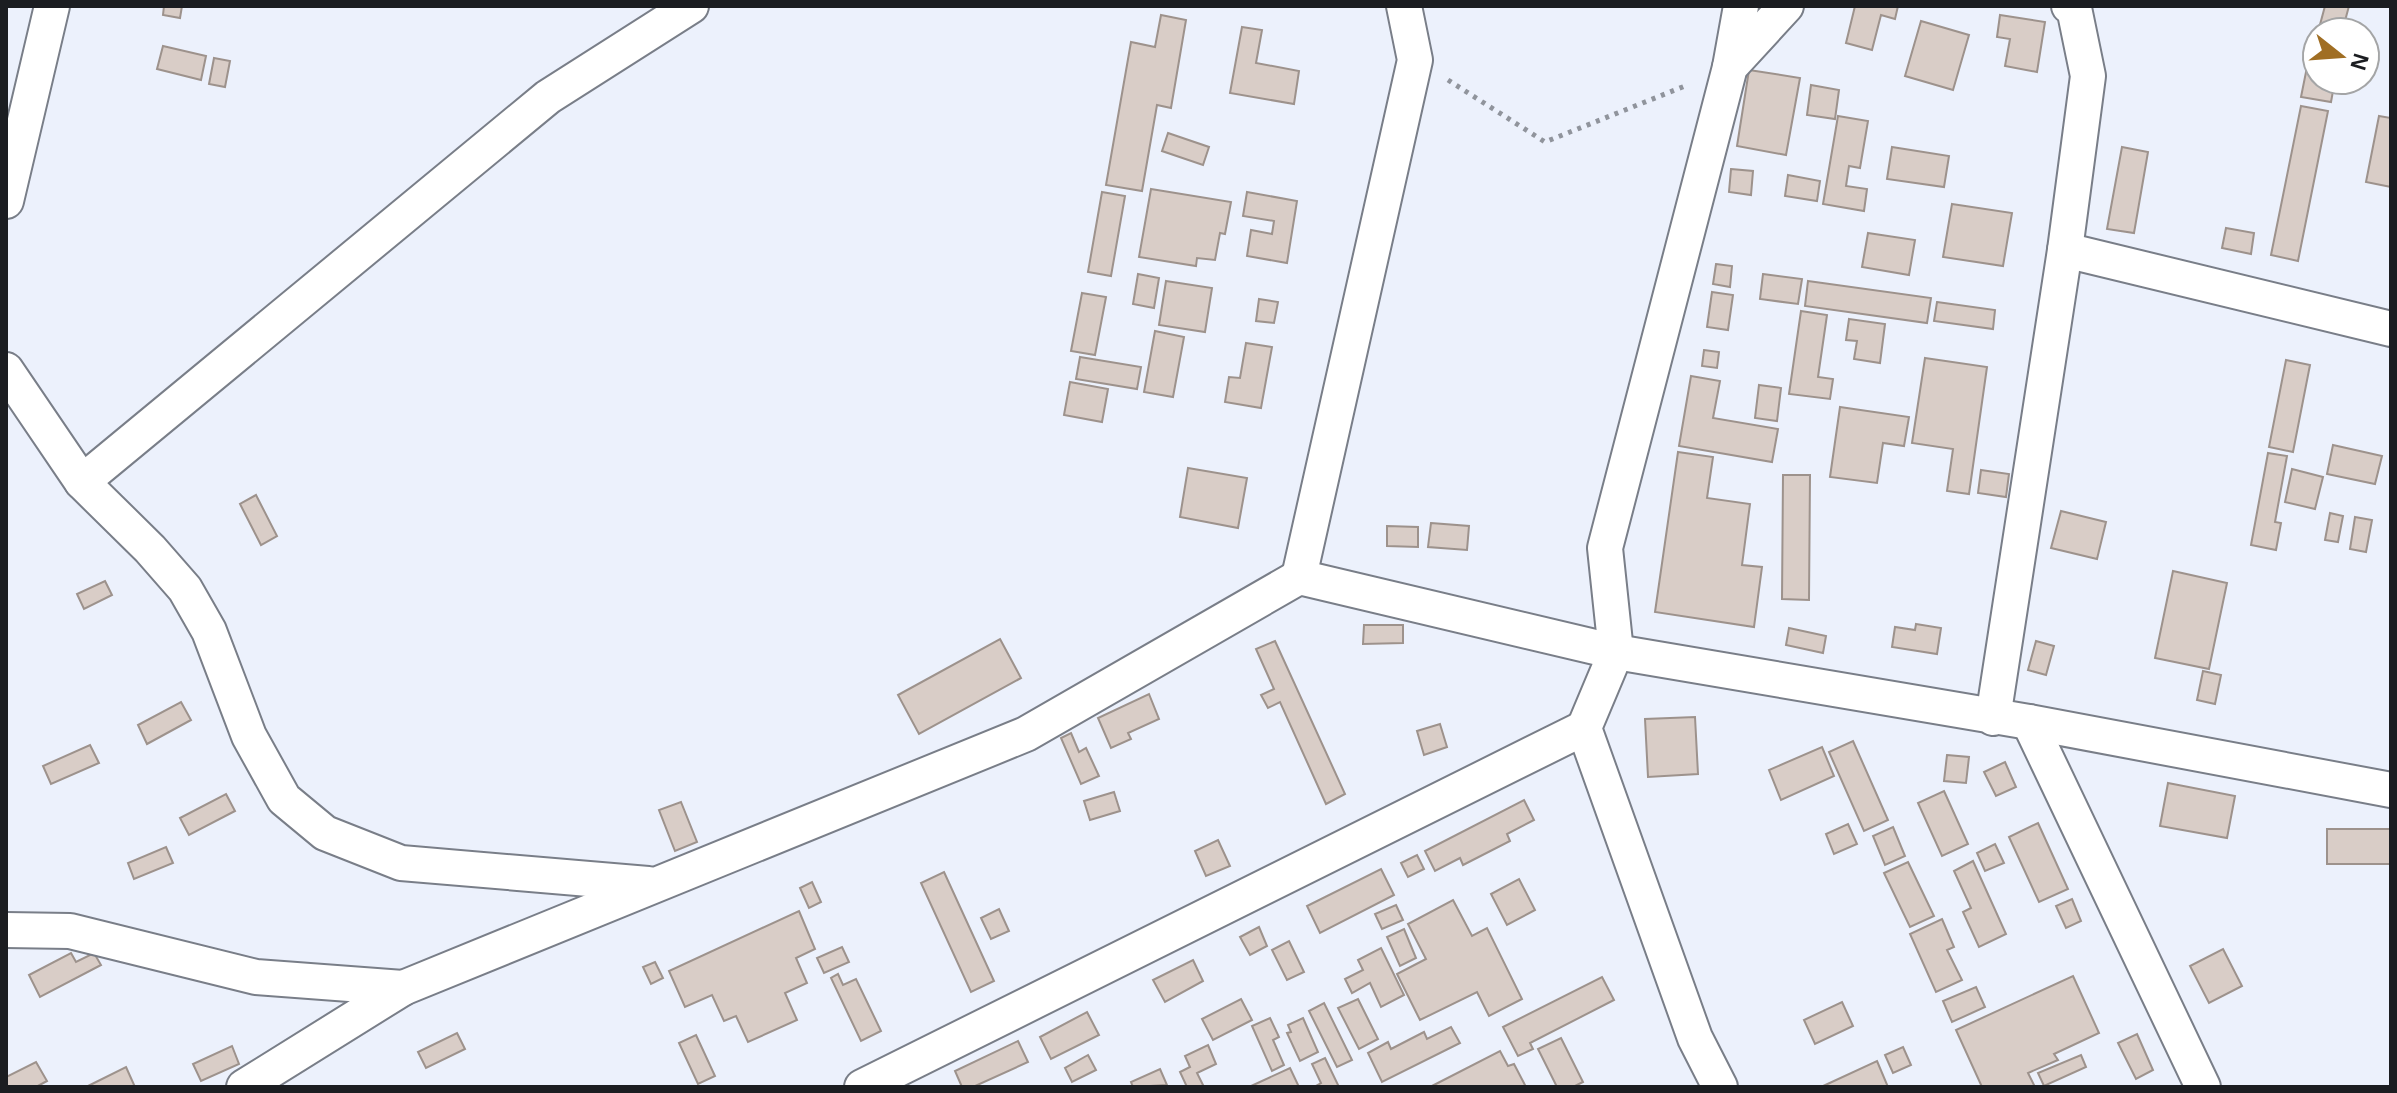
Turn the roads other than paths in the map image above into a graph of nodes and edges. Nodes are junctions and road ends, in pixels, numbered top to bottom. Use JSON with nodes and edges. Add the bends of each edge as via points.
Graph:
{"nodes":[{"id":1,"x":52,"y":6,"type":"edge"},
{"id":2,"x":691,"y":6,"type":"edge"},
{"id":3,"x":1404,"y":6,"type":"edge"},
{"id":4,"x":1741,"y":6,"type":"edge"},
{"id":5,"x":1786,"y":6,"type":"edge"},
{"id":6,"x":2069,"y":6,"type":"edge"},
{"id":7,"x":1730,"y":67,"type":"junction"},
{"id":8,"x":6,"y":201,"type":"edge"},
{"id":9,"x":2065,"y":250,"type":"junction"},
{"id":10,"x":2391,"y":329,"type":"edge"},
{"id":11,"x":6,"y":370,"type":"edge"},
{"id":12,"x":82,"y":482,"type":"junction"},
{"id":13,"x":1299,"y":577,"type":"junction"},
{"id":14,"x":1616,"y":652,"type":"junction"},
{"id":15,"x":1993,"y":718,"type":"junction"},
{"id":16,"x":2029,"y":722,"type":"junction"},
{"id":17,"x":1584,"y":728,"type":"junction"},
{"id":18,"x":2391,"y":790,"type":"edge"},
{"id":19,"x":655,"y":884,"type":"junction"},
{"id":20,"x":6,"y":930,"type":"edge"},
{"id":21,"x":403,"y":988,"type":"junction"},
{"id":22,"x":244,"y":1087,"type":"edge"},
{"id":23,"x":862,"y":1087,"type":"edge"},
{"id":24,"x":1720,"y":1087,"type":"edge"},
{"id":25,"x":2203,"y":1087,"type":"edge"}],
"edges":[{"from":1,"to":8,"type":"street"},
{"from":2,"to":12,"type":"street","via":[[548,97]]},
{"from":3,"to":13,"type":"street","via":[[1415,60]]},
{"from":4,"to":7,"type":"street"},
{"from":5,"to":7,"type":"street"},
{"from":6,"to":9,"type":"street","via":[[2074,8],[2088,76]]},
{"from":7,"to":14,"type":"street","via":[[1605,548]]},
{"from":9,"to":10,"type":"street"},
{"from":9,"to":15,"type":"street"},
{"from":11,"to":12,"type":"street"},
{"from":12,"to":19,"type":"street","via":[[185,589],[209,631],[249,736],[284,799],[325,833],[401,863]]},
{"from":13,"to":14,"type":"street"},
{"from":13,"to":19,"type":"street","via":[[1026,734]]},
{"from":14,"to":15,"type":"street"},
{"from":14,"to":17,"type":"street"},
{"from":15,"to":16,"type":"street"},
{"from":16,"to":18,"type":"street"},
{"from":16,"to":25,"type":"street"},
{"from":17,"to":23,"type":"street"},
{"from":17,"to":24,"type":"street","via":[[1695,1038]]},
{"from":19,"to":21,"type":"street"},
{"from":20,"to":21,"type":"street","via":[[70,931],[256,977]]},
{"from":21,"to":22,"type":"street"}]}
